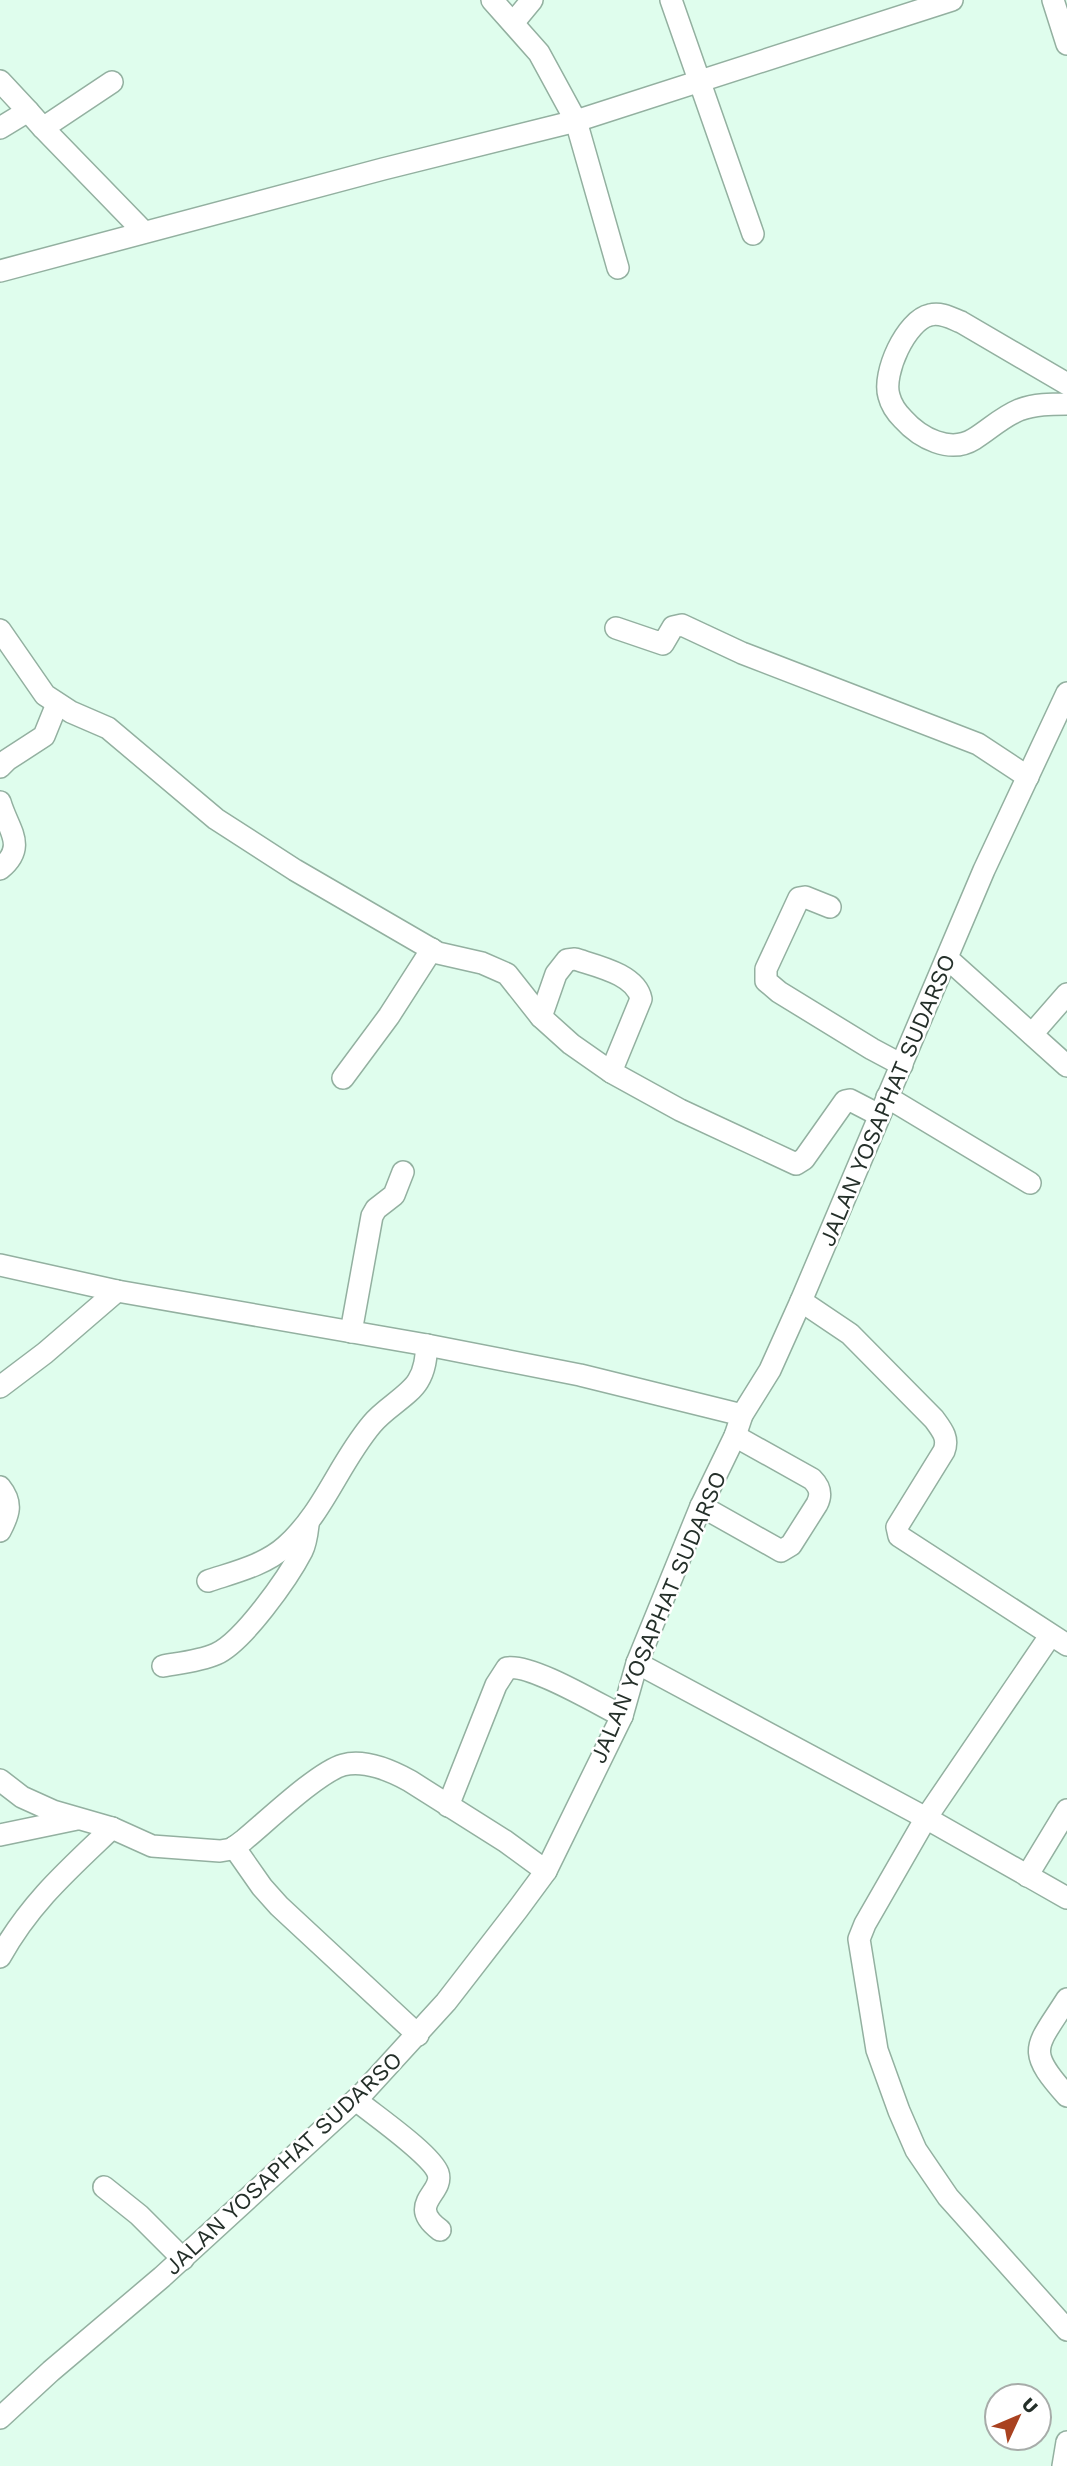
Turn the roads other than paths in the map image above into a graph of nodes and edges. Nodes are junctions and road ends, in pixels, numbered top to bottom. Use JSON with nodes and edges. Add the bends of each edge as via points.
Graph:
{"nodes":[{"id":1,"x":492,"y":0,"type":"edge"},
{"id":2,"x":531,"y":0,"type":"edge"},
{"id":3,"x":671,"y":0,"type":"edge"},
{"id":4,"x":952,"y":0,"type":"edge"},
{"id":5,"x":1053,"y":0,"type":"edge"},
{"id":6,"x":513,"y":23,"type":"junction"},
{"id":7,"x":1067,"y":44,"type":"edge"},
{"id":8,"x":698,"y":80,"type":"junction"},
{"id":9,"x":0,"y":81,"type":"edge"},
{"id":10,"x":112,"y":82,"type":"dead end"},
{"id":11,"x":16,"y":118,"type":"edge"},
{"id":12,"x":576,"y":121,"type":"junction"},
{"id":13,"x":43,"y":128,"type":"junction"},
{"id":14,"x":753,"y":234,"type":"dead end"},
{"id":15,"x":127,"y":236,"type":"junction"},
{"id":16,"x":618,"y":268,"type":"dead end"},
{"id":17,"x":0,"y":271,"type":"edge"},
{"id":18,"x":1067,"y":384,"type":"edge"},
{"id":19,"x":1067,"y":404,"type":"edge"},
{"id":20,"x":616,"y":628,"type":"dead end"},
{"id":21,"x":0,"y":630,"type":"edge"},
{"id":22,"x":1067,"y":694,"type":"edge"},
{"id":23,"x":57,"y":704,"type":"junction"},
{"id":24,"x":0,"y":767,"type":"edge"},
{"id":25,"x":1014,"y":767,"type":"junction"},
{"id":26,"x":0,"y":802,"type":"edge"},
{"id":27,"x":0,"y":869,"type":"edge"},
{"id":28,"x":830,"y":907,"type":"dead end"},
{"id":29,"x":432,"y":949,"type":"junction"},
{"id":30,"x":947,"y":959,"type":"junction"},
{"id":31,"x":1067,"y":993,"type":"edge"},
{"id":32,"x":541,"y":1017,"type":"junction"},
{"id":33,"x":1032,"y":1034,"type":"junction"},
{"id":34,"x":887,"y":1057,"type":"junction"},
{"id":35,"x":1067,"y":1066,"type":"edge"},
{"id":36,"x":611,"y":1072,"type":"junction"},
{"id":37,"x":343,"y":1078,"type":"dead end"},
{"id":38,"x":883,"y":1106,"type":"junction"},
{"id":39,"x":403,"y":1172,"type":"dead end"},
{"id":40,"x":1030,"y":1183,"type":"dead end"},
{"id":41,"x":0,"y":1265,"type":"edge"},
{"id":42,"x":117,"y":1291,"type":"junction"},
{"id":43,"x":801,"y":1301,"type":"junction"},
{"id":44,"x":351,"y":1332,"type":"junction"},
{"id":45,"x":427,"y":1345,"type":"junction"},
{"id":46,"x":0,"y":1387,"type":"edge"},
{"id":47,"x":742,"y":1415,"type":"junction"},
{"id":48,"x":735,"y":1436,"type":"junction"},
{"id":49,"x":0,"y":1488,"type":"edge"},
{"id":50,"x":701,"y":1506,"type":"junction"},
{"id":51,"x":308,"y":1525,"type":"junction"},
{"id":52,"x":0,"y":1531,"type":"edge"},
{"id":53,"x":208,"y":1581,"type":"dead end"},
{"id":54,"x":1058,"y":1641,"type":"edge"},
{"id":55,"x":637,"y":1664,"type":"junction"},
{"id":56,"x":163,"y":1666,"type":"dead end"},
{"id":57,"x":622,"y":1716,"type":"junction"},
{"id":58,"x":0,"y":1780,"type":"edge"},
{"id":59,"x":448,"y":1805,"type":"junction"},
{"id":60,"x":1067,"y":1810,"type":"edge"},
{"id":61,"x":926,"y":1818,"type":"junction"},
{"id":62,"x":80,"y":1819,"type":"junction"},
{"id":63,"x":112,"y":1828,"type":"junction"},
{"id":64,"x":0,"y":1835,"type":"edge"},
{"id":65,"x":234,"y":1847,"type":"junction"},
{"id":66,"x":546,"y":1871,"type":"junction"},
{"id":67,"x":1027,"y":1876,"type":"junction"},
{"id":68,"x":1067,"y":1898,"type":"edge"},
{"id":69,"x":0,"y":1957,"type":"edge"},
{"id":70,"x":1067,"y":1999,"type":"edge"},
{"id":71,"x":418,"y":2035,"type":"junction"},
{"id":72,"x":1067,"y":2096,"type":"edge"},
{"id":73,"x":356,"y":2100,"type":"junction"},
{"id":74,"x":104,"y":2187,"type":"dead end"},
{"id":75,"x":440,"y":2230,"type":"dead end"},
{"id":76,"x":183,"y":2259,"type":"junction"},
{"id":77,"x":1067,"y":2330,"type":"edge"},
{"id":78,"x":0,"y":2418,"type":"edge"},
{"id":79,"x":1067,"y":2442,"type":"edge"},
{"id":80,"x":1063,"y":2466,"type":"edge"}],
"edges":[{"from":1,"to":6,"type":"street"},
{"from":2,"to":6,"type":"street"},
{"from":3,"to":8,"type":"street"},
{"from":4,"to":8,"type":"street"},
{"from":5,"to":7,"type":"street"},
{"from":6,"to":12,"type":"street","via":[[539,53]]},
{"from":8,"to":12,"type":"street"},
{"from":8,"to":14,"type":"street"},
{"from":9,"to":11,"type":"street"},
{"from":10,"to":13,"type":"street"},
{"from":11,"to":13,"type":"street"},
{"from":12,"to":15,"type":"street"},
{"from":12,"to":16,"type":"street"},
{"from":13,"to":15,"type":"street"},
{"from":15,"to":17,"type":"street"},
{"from":18,"to":19,"type":"street","via":[[942,314],[925,317],[908,332],[887,383],[888,396],[902,419],[939,444],[964,443],[1029,406]]},
{"from":20,"to":25,"type":"street","via":[[663,644],[673,627],[681,625],[741,653],[978,744]]},
{"from":21,"to":23,"type":"street","via":[[38,687]]},
{"from":22,"to":25,"type":"street","name":"JALAN YOSAPHAT SUDARSO"},
{"from":23,"to":24,"type":"street","via":[[44,736]]},
{"from":23,"to":29,"type":"street","via":[[108,729],[216,819]]},
{"from":25,"to":30,"type":"street","name":"JALAN YOSAPHAT SUDARSO","via":[[984,870]]},
{"from":26,"to":27,"type":"street","via":[[15,847]]},
{"from":28,"to":34,"type":"street","via":[[799,898],[766,969],[766,981]]},
{"from":29,"to":32,"type":"street","via":[[507,974]]},
{"from":29,"to":37,"type":"street"},
{"from":30,"to":33,"type":"street"},
{"from":30,"to":34,"type":"street","name":"JALAN YOSAPHAT SUDARSO"},
{"from":31,"to":33,"type":"street"},
{"from":32,"to":36,"type":"street"},
{"from":32,"to":36,"type":"street","via":[[556,974],[567,960],[630,981],[641,999]]},
{"from":33,"to":35,"type":"street"},
{"from":34,"to":38,"type":"street","name":"JALAN YOSAPHAT SUDARSO"},
{"from":36,"to":38,"type":"street","via":[[796,1164],[845,1101]]},
{"from":38,"to":40,"type":"street"},
{"from":38,"to":43,"type":"street","name":"JALAN YOSAPHAT SUDARSO"},
{"from":39,"to":44,"type":"street","via":[[394,1195],[372,1216]]},
{"from":41,"to":42,"type":"street"},
{"from":42,"to":44,"type":"street"},
{"from":42,"to":46,"type":"street"},
{"from":43,"to":47,"type":"street","name":"JALAN YOSAPHAT SUDARSO","via":[[770,1370]]},
{"from":43,"to":54,"type":"street","via":[[850,1334],[944,1433],[944,1451],[897,1527],[899,1536]]},
{"from":44,"to":45,"type":"street"},
{"from":45,"to":47,"type":"street","via":[[580,1375]]},
{"from":45,"to":51,"type":"street","via":[[416,1384],[370,1426]]},
{"from":47,"to":48,"type":"street","name":"JALAN YOSAPHAT SUDARSO"},
{"from":48,"to":50,"type":"street","name":"JALAN YOSAPHAT SUDARSO"},
{"from":48,"to":50,"type":"street","via":[[812,1479],[819,1488],[817,1504],[791,1545],[781,1551]]},
{"from":49,"to":52,"type":"street","via":[[10,1504]]},
{"from":50,"to":55,"type":"street","name":"JALAN YOSAPHAT SUDARSO"},
{"from":51,"to":53,"type":"street","via":[[274,1555]]},
{"from":51,"to":56,"type":"street","via":[[297,1559],[232,1642],[215,1654]]},
{"from":54,"to":61,"type":"street"},
{"from":55,"to":57,"type":"street","name":"JALAN YOSAPHAT SUDARSO"},
{"from":55,"to":61,"type":"street"},
{"from":57,"to":59,"type":"street","via":[[531,1671],[507,1668]]},
{"from":57,"to":66,"type":"street","name":"JALAN YOSAPHAT SUDARSO"},
{"from":58,"to":62,"type":"street","via":[[22,1797]]},
{"from":59,"to":65,"type":"street","via":[[396,1773],[347,1764],[322,1776]]},
{"from":59,"to":66,"type":"street"},
{"from":60,"to":67,"type":"street"},
{"from":61,"to":67,"type":"street"},
{"from":61,"to":77,"type":"street","via":[[859,1939],[877,2050],[916,2150],[948,2197]]},
{"from":62,"to":63,"type":"street"},
{"from":62,"to":64,"type":"street"},
{"from":63,"to":65,"type":"street","via":[[152,1846],[208,1852]]},
{"from":63,"to":69,"type":"street","via":[[26,1913]]},
{"from":65,"to":71,"type":"street","via":[[279,1906]]},
{"from":66,"to":71,"type":"street","name":"JALAN YOSAPHAT SUDARSO"},
{"from":67,"to":68,"type":"street"},
{"from":70,"to":72,"type":"street","via":[[1040,2043],[1039,2056],[1046,2073]]},
{"from":71,"to":73,"type":"street","name":"JALAN YOSAPHAT SUDARSO"},
{"from":73,"to":75,"type":"street","via":[[437,2170],[438,2182],[426,2212]]},
{"from":73,"to":76,"type":"street","name":"JALAN YOSAPHAT SUDARSO"},
{"from":74,"to":76,"type":"street"},
{"from":76,"to":78,"type":"street","name":"JALAN YOSAPHAT SUDARSO"},
{"from":79,"to":80,"type":"street"}]}
